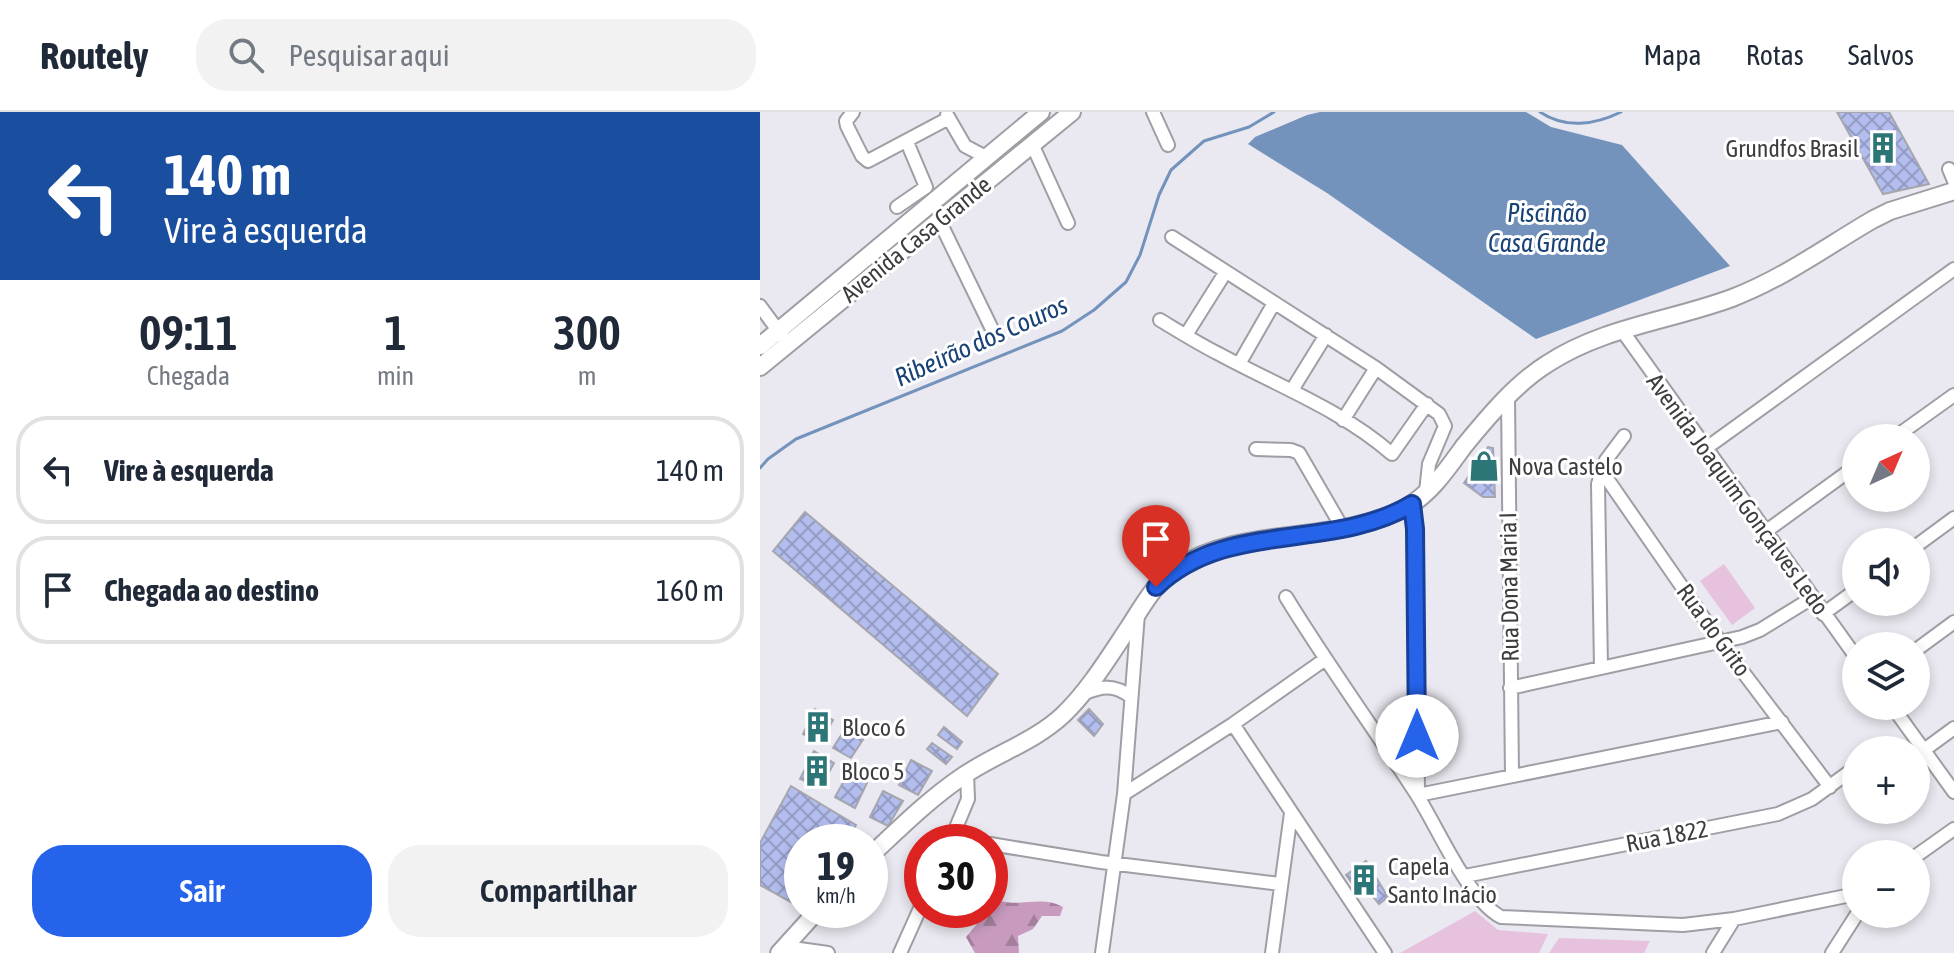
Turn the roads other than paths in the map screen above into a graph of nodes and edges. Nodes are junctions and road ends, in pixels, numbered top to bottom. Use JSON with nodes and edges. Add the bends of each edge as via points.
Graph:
{"nodes":[{"id":1,"x":852,"y":112,"type":"edge"},
{"id":2,"x":1041,"y":112,"type":"edge"},
{"id":3,"x":1072,"y":112,"type":"edge"},
{"id":4,"x":1153,"y":112,"type":"edge"},
{"id":5,"x":947,"y":115,"type":"edge"},
{"id":6,"x":1023,"y":118,"type":"edge"},
{"id":7,"x":907,"y":142,"type":"junction"},
{"id":8,"x":1032,"y":144,"type":"junction"},
{"id":9,"x":1168,"y":145,"type":"dead end"},
{"id":10,"x":986,"y":157,"type":"junction"},
{"id":11,"x":1954,"y":191,"type":"edge"},
{"id":12,"x":897,"y":207,"type":"dead end"},
{"id":13,"x":939,"y":220,"type":"junction"},
{"id":14,"x":1068,"y":223,"type":"dead end"},
{"id":15,"x":1172,"y":237,"type":"dead end"},
{"id":16,"x":1954,"y":269,"type":"edge"},
{"id":17,"x":1225,"y":273,"type":"junction"},
{"id":18,"x":1274,"y":303,"type":"junction"},
{"id":19,"x":760,"y":306,"type":"edge"},
{"id":20,"x":1160,"y":320,"type":"dead end"},
{"id":21,"x":991,"y":327,"type":"dead end"},
{"id":22,"x":1621,"y":329,"type":"junction"},
{"id":23,"x":1186,"y":335,"type":"junction"},
{"id":24,"x":1326,"y":335,"type":"junction"},
{"id":25,"x":783,"y":338,"type":"junction"},
{"id":26,"x":760,"y":346,"type":"edge"},
{"id":27,"x":1239,"y":364,"type":"junction"},
{"id":28,"x":760,"y":367,"type":"edge"},
{"id":29,"x":1376,"y":368,"type":"junction"},
{"id":30,"x":1292,"y":390,"type":"junction"},
{"id":31,"x":1954,"y":395,"type":"edge"},
{"id":32,"x":1508,"y":398,"type":"junction"},
{"id":33,"x":1427,"y":404,"type":"junction"},
{"id":34,"x":1343,"y":420,"type":"junction"},
{"id":35,"x":1914,"y":424,"type":"edge"},
{"id":36,"x":1624,"y":436,"type":"dead end"},
{"id":37,"x":1256,"y":449,"type":"dead end"},
{"id":38,"x":1705,"y":449,"type":"junction"},
{"id":39,"x":1601,"y":470,"type":"junction"},
{"id":40,"x":1842,"y":476,"type":"edge"},
{"id":41,"x":1426,"y":492,"type":"junction"},
{"id":42,"x":1412,"y":504,"type":"junction"},
{"id":43,"x":1954,"y":518,"type":"edge"},
{"id":44,"x":1343,"y":529,"type":"junction"},
{"id":45,"x":1765,"y":532,"type":"junction"},
{"id":46,"x":1930,"y":536,"type":"edge"},
{"id":47,"x":1286,"y":597,"type":"dead end"},
{"id":48,"x":1812,"y":598,"type":"junction"},
{"id":49,"x":1842,"y":600,"type":"edge"},
{"id":50,"x":1138,"y":613,"type":"junction"},
{"id":51,"x":1823,"y":614,"type":"junction"},
{"id":52,"x":1954,"y":622,"type":"edge"},
{"id":53,"x":1842,"y":639,"type":"edge"},
{"id":54,"x":1930,"y":640,"type":"edge"},
{"id":55,"x":1721,"y":643,"type":"junction"},
{"id":56,"x":1324,"y":660,"type":"junction"},
{"id":57,"x":1601,"y":668,"type":"junction"},
{"id":58,"x":1510,"y":688,"type":"junction"},
{"id":59,"x":1083,"y":694,"type":"junction"},
{"id":60,"x":1131,"y":697,"type":"junction"},
{"id":61,"x":1782,"y":722,"type":"junction"},
{"id":62,"x":1233,"y":724,"type":"junction"},
{"id":63,"x":1954,"y":728,"type":"edge"},
{"id":64,"x":1930,"y":746,"type":"edge"},
{"id":65,"x":1930,"y":758,"type":"edge"},
{"id":66,"x":967,"y":773,"type":"junction"},
{"id":67,"x":1512,"y":776,"type":"junction"},
{"id":68,"x":1842,"y":778,"type":"edge"},
{"id":69,"x":1830,"y":787,"type":"junction"},
{"id":70,"x":1954,"y":792,"type":"edge"},
{"id":71,"x":1124,"y":794,"type":"junction"},
{"id":72,"x":1418,"y":795,"type":"junction"},
{"id":73,"x":1291,"y":813,"type":"junction"},
{"id":74,"x":958,"y":824,"type":"edge"},
{"id":75,"x":1954,"y":829,"type":"edge"},
{"id":76,"x":888,"y":839,"type":"edge"},
{"id":77,"x":1930,"y":846,"type":"edge"},
{"id":78,"x":1008,"y":847,"type":"edge"},
{"id":79,"x":1114,"y":863,"type":"junction"},
{"id":80,"x":1465,"y":876,"type":"junction"},
{"id":81,"x":1280,"y":884,"type":"junction"},
{"id":82,"x":1842,"y":897,"type":"edge"},
{"id":83,"x":1734,"y":919,"type":"junction"},
{"id":84,"x":802,"y":928,"type":"edge"},
{"id":85,"x":911,"y":928,"type":"edge"},
{"id":86,"x":1848,"y":928,"type":"edge"},
{"id":87,"x":782,"y":950,"type":"edge"},
{"id":88,"x":828,"y":953,"type":"edge"},
{"id":89,"x":900,"y":953,"type":"edge"},
{"id":90,"x":1102,"y":953,"type":"edge"},
{"id":91,"x":1272,"y":953,"type":"edge"},
{"id":92,"x":1385,"y":953,"type":"edge"},
{"id":93,"x":1713,"y":953,"type":"edge"},
{"id":94,"x":1832,"y":953,"type":"edge"}],
"edges":[{"from":1,"to":7,"type":"street","via":[[847,126],[868,161]]},
{"from":2,"to":6,"type":"main road","name":"Avenida Casa Grande"},
{"from":3,"to":8,"type":"main road","name":"Avenida Casa Grande"},
{"from":4,"to":9,"type":"street"},
{"from":5,"to":7,"type":"street"},
{"from":5,"to":10,"type":"street","via":[[965,146]]},
{"from":6,"to":10,"type":"main road","name":"Avenida Casa Grande"},
{"from":7,"to":12,"type":"street","via":[[925,184]]},
{"from":8,"to":13,"type":"main road","name":"Avenida Casa Grande"},
{"from":8,"to":14,"type":"street"},
{"from":10,"to":25,"type":"main road","name":"Avenida Casa Grande"},
{"from":11,"to":22,"type":"main road","via":[[1890,211],[1758,287]]},
{"from":13,"to":21,"type":"street"},
{"from":13,"to":25,"type":"main road","name":"Avenida Casa Grande"},
{"from":15,"to":17,"type":"street"},
{"from":16,"to":38,"type":"street"},
{"from":17,"to":18,"type":"street"},
{"from":17,"to":23,"type":"street"},
{"from":18,"to":24,"type":"street"},
{"from":18,"to":27,"type":"street"},
{"from":19,"to":25,"type":"street"},
{"from":20,"to":23,"type":"street"},
{"from":22,"to":32,"type":"main road","via":[[1555,358]]},
{"from":22,"to":38,"type":"street","name":"Avenida Joaquim Gonçalves Ledo"},
{"from":23,"to":27,"type":"street"},
{"from":24,"to":29,"type":"street"},
{"from":24,"to":30,"type":"street"},
{"from":25,"to":26,"type":"main road","name":"Avenida Casa Grande"},
{"from":25,"to":28,"type":"main road","name":"Avenida Casa Grande"},
{"from":27,"to":30,"type":"street"},
{"from":29,"to":33,"type":"street"},
{"from":29,"to":34,"type":"street"},
{"from":30,"to":34,"type":"street"},
{"from":31,"to":35,"type":"street"},
{"from":32,"to":41,"type":"main road"},
{"from":32,"to":58,"type":"street","name":"Rua Dona Maria I"},
{"from":33,"to":34,"type":"street","via":[[1392,454]]},
{"from":33,"to":41,"type":"street","via":[[1445,426],[1429,464]]},
{"from":36,"to":39,"type":"street"},
{"from":37,"to":44,"type":"street","via":[[1299,453]]},
{"from":38,"to":45,"type":"street","name":"Avenida Joaquim Gonçalves Ledo"},
{"from":39,"to":55,"type":"street","name":"Rua do Grito"},
{"from":39,"to":57,"type":"street"},
{"from":40,"to":45,"type":"street"},
{"from":41,"to":42,"type":"main road"},
{"from":42,"to":44,"type":"main road","via":[[1381,520]]},
{"from":42,"to":72,"type":"street"},
{"from":43,"to":46,"type":"street"},
{"from":44,"to":50,"type":"main road","via":[[1211,551],[1172,571]]},
{"from":45,"to":48,"type":"street","name":"Avenida Joaquim Gonçalves Ledo"},
{"from":47,"to":56,"type":"street"},
{"from":48,"to":51,"type":"street","name":"Avenida Joaquim Gonçalves Ledo"},
{"from":48,"to":55,"type":"street","via":[[1760,630]]},
{"from":49,"to":51,"type":"street"},
{"from":50,"to":59,"type":"main road"},
{"from":50,"to":60,"type":"street"},
{"from":51,"to":53,"type":"street","name":"Avenida Joaquim Gonçalves Ledo"},
{"from":52,"to":54,"type":"street"},
{"from":55,"to":57,"type":"street"},
{"from":55,"to":61,"type":"street","name":"Rua do Grito"},
{"from":56,"to":62,"type":"street"},
{"from":56,"to":72,"type":"street"},
{"from":57,"to":58,"type":"street"},
{"from":58,"to":67,"type":"street","name":"Rua Dona Maria I"},
{"from":59,"to":60,"type":"street","via":[[1110,686]]},
{"from":59,"to":66,"type":"main road","via":[[1049,727]]},
{"from":60,"to":71,"type":"street"},
{"from":61,"to":67,"type":"street"},
{"from":61,"to":69,"type":"street","name":"Rua do Grito"},
{"from":62,"to":71,"type":"street"},
{"from":62,"to":73,"type":"street"},
{"from":63,"to":64,"type":"street"},
{"from":65,"to":70,"type":"street"},
{"from":66,"to":74,"type":"street","via":[[968,799]]},
{"from":66,"to":76,"type":"main road"},
{"from":67,"to":72,"type":"street"},
{"from":68,"to":69,"type":"street","name":"Rua 1822"},
{"from":69,"to":80,"type":"street","name":"Rua 1822","via":[[1778,814]]},
{"from":71,"to":79,"type":"street"},
{"from":72,"to":80,"type":"street"},
{"from":73,"to":81,"type":"street"},
{"from":73,"to":92,"type":"street"},
{"from":75,"to":77,"type":"street"},
{"from":78,"to":79,"type":"street"},
{"from":79,"to":81,"type":"street"},
{"from":79,"to":90,"type":"street"},
{"from":80,"to":83,"type":"street","via":[[1487,908],[1510,919],[1660,925]]},
{"from":81,"to":91,"type":"street"},
{"from":82,"to":83,"type":"street"},
{"from":83,"to":93,"type":"street"},
{"from":84,"to":87,"type":"main road"},
{"from":85,"to":89,"type":"street"},
{"from":86,"to":94,"type":"street"},
{"from":87,"to":88,"type":"street"}]}
